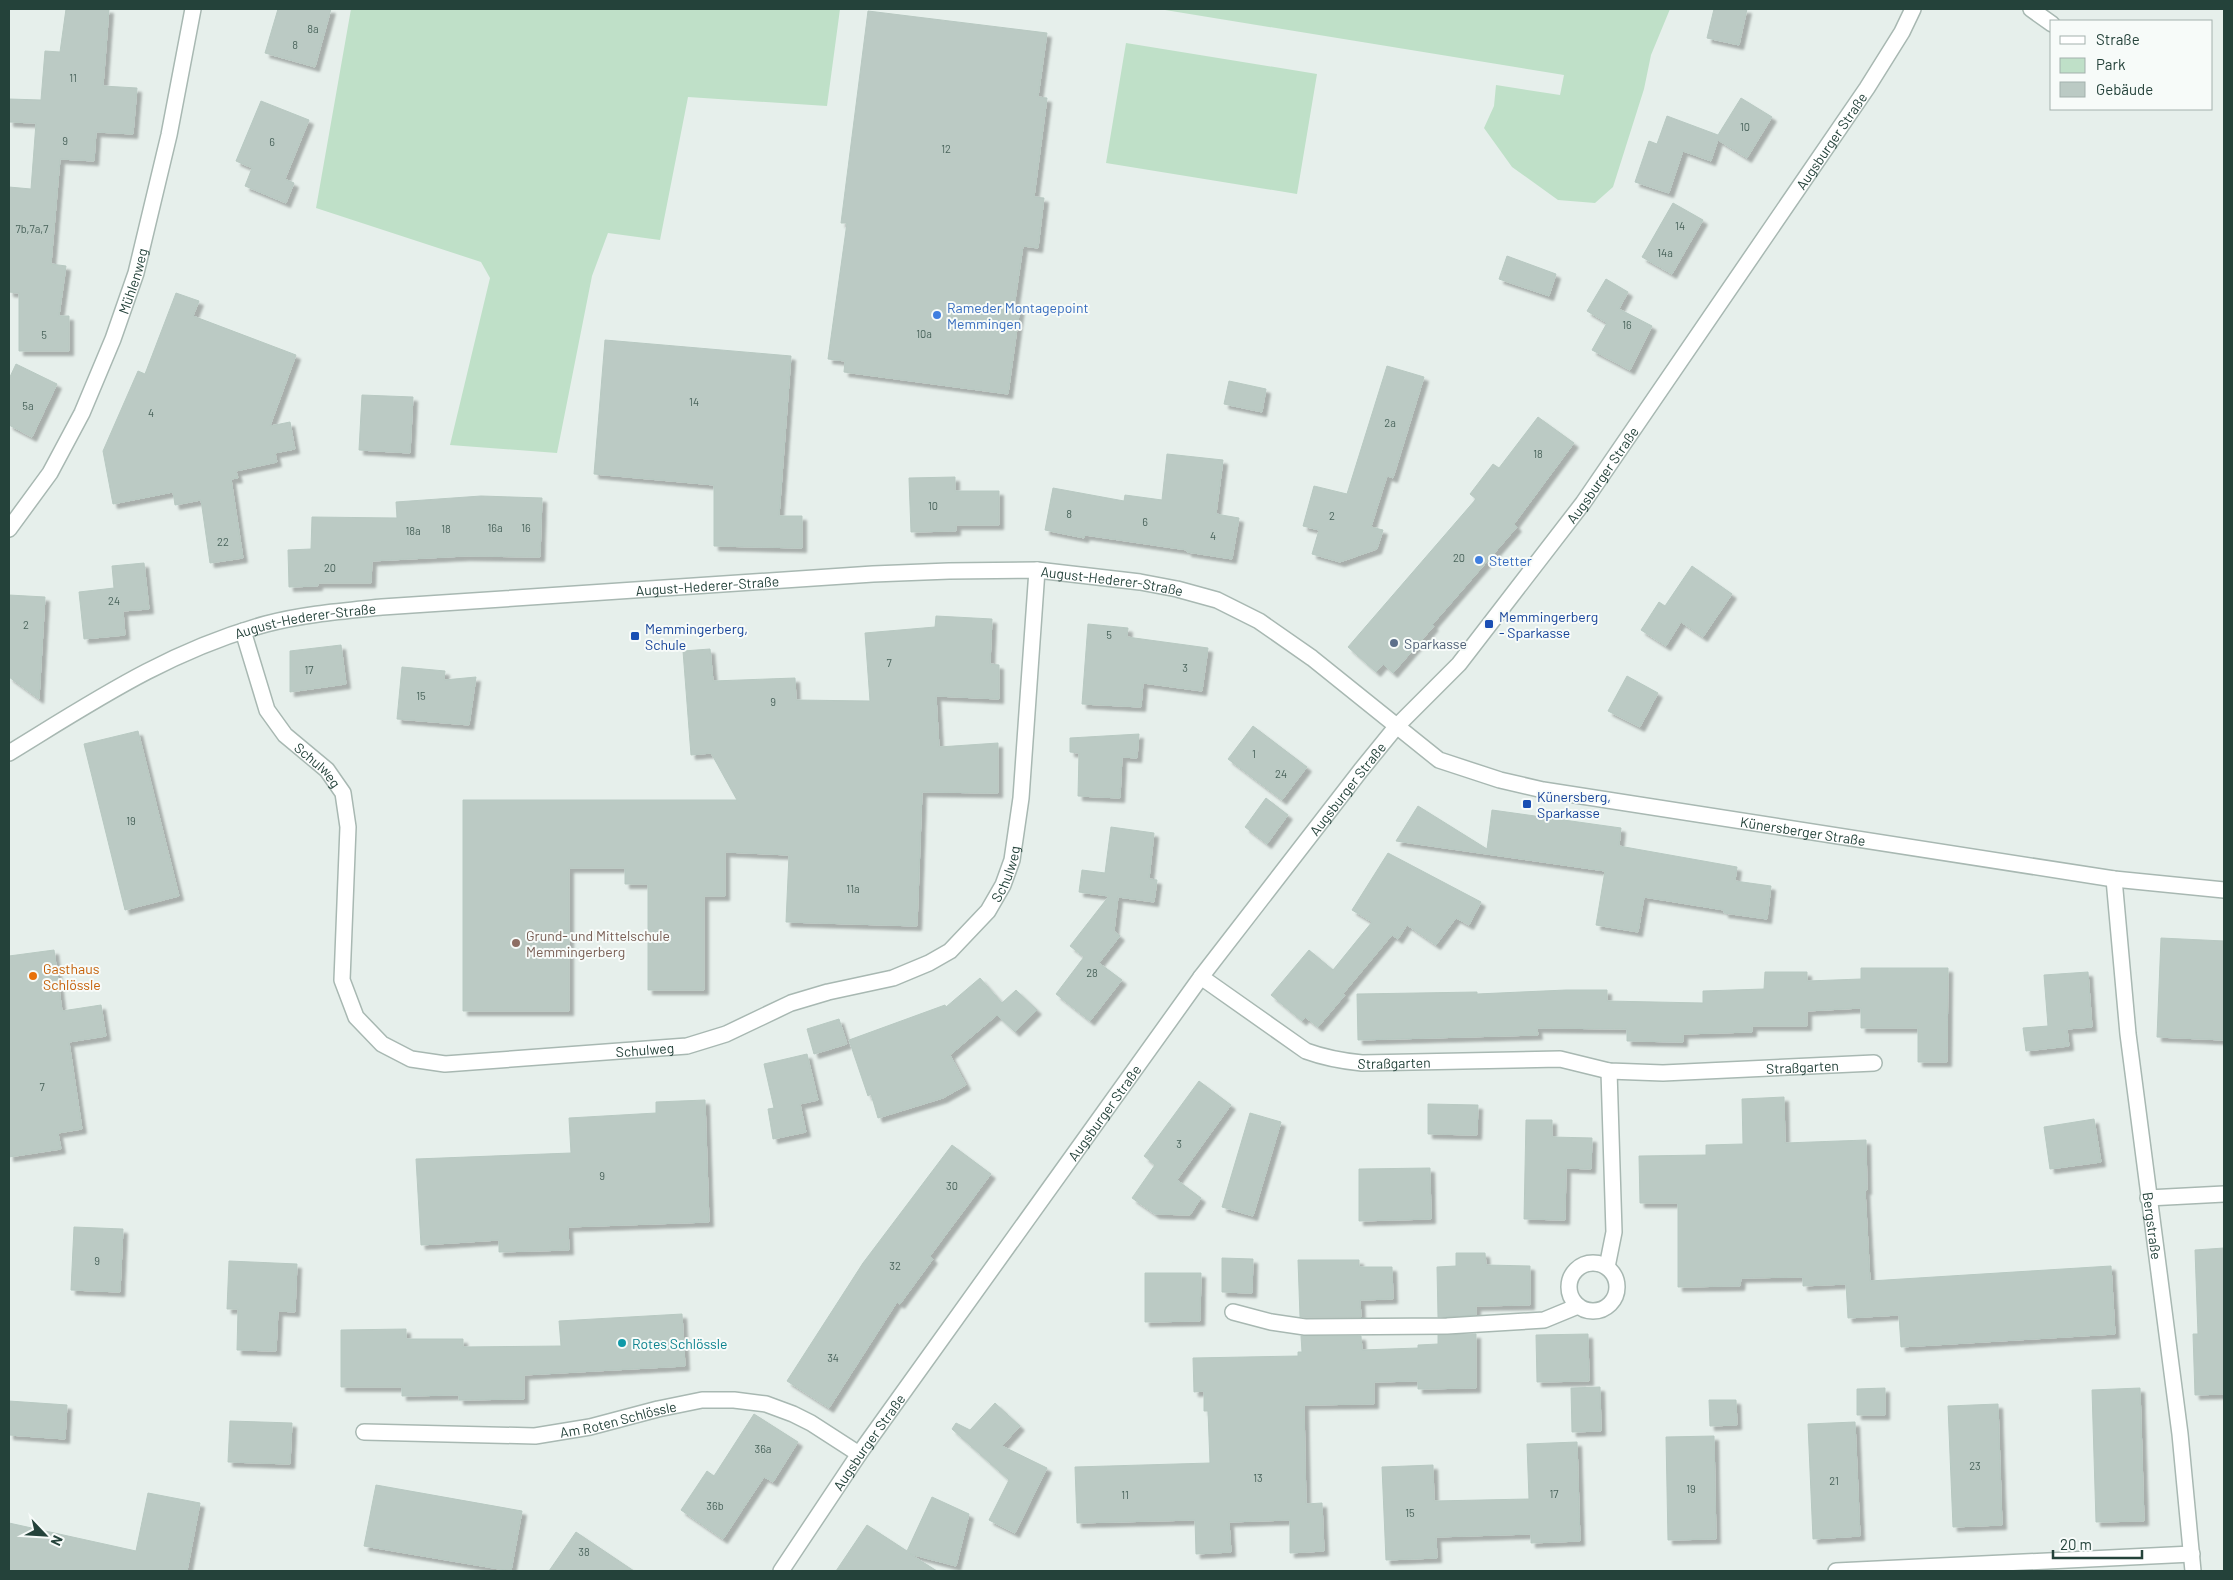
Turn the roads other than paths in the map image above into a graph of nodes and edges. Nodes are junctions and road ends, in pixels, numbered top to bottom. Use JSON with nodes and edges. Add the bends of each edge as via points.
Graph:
{"nodes":[{"id":1,"x":193,"y":9,"type":"edge"},
{"id":2,"x":1913,"y":9,"type":"edge"},
{"id":3,"x":2031,"y":9,"type":"edge"},
{"id":4,"x":2050,"y":23,"type":"edge"},
{"id":5,"x":9,"y":529,"type":"edge"},
{"id":6,"x":1037,"y":570,"type":"junction"},
{"id":7,"x":243,"y":630,"type":"junction"},
{"id":8,"x":1396,"y":727,"type":"junction"},
{"id":9,"x":9,"y":753,"type":"edge"},
{"id":10,"x":2114,"y":879,"type":"junction"},
{"id":11,"x":2224,"y":890,"type":"edge"},
{"id":12,"x":1201,"y":977,"type":"junction"},
{"id":13,"x":1874,"y":1062,"type":"dead end"},
{"id":14,"x":1609,"y":1071,"type":"junction"},
{"id":15,"x":2224,"y":1194,"type":"edge"},
{"id":16,"x":2148,"y":1198,"type":"junction"},
{"id":17,"x":1607,"y":1267,"type":"junction"},
{"id":18,"x":1578,"y":1306,"type":"junction"},
{"id":19,"x":1233,"y":1312,"type":"dead end"},
{"id":20,"x":364,"y":1432,"type":"dead end"},
{"id":21,"x":859,"y":1454,"type":"junction"},
{"id":22,"x":2192,"y":1554,"type":"junction"},
{"id":23,"x":781,"y":1571,"type":"edge"},
{"id":24,"x":1836,"y":1571,"type":"edge"},
{"id":25,"x":2193,"y":1571,"type":"edge"}],
"edges":[{"from":1,"to":5,"type":"street","name":"Mühlenweg","via":[[169,135],[138,264],[113,339],[82,413],[50,473]]},
{"from":2,"to":8,"type":"street","name":"Augsburger Straße","via":[[1867,88],[1583,502],[1459,664]]},
{"from":3,"to":4,"type":"street"},
{"from":6,"to":7,"type":"street","name":"August-Hederer-Straße","via":[[873,574],[382,608],[314,614]]},
{"from":6,"to":7,"type":"street","name":"Schulweg","via":[[1018,830],[1003,885],[988,911],[950,951],[929,963],[893,978],[791,1003],[726,1034],[687,1046],[445,1064],[411,1059],[382,1044],[356,1017],[342,980],[348,827],[343,792],[327,770],[285,736],[267,710]]},
{"from":6,"to":8,"type":"street","name":"August-Hederer-Straße","via":[[1149,584],[1185,591],[1235,607],[1282,636]]},
{"from":7,"to":9,"type":"street","name":"August-Hederer-Straße","via":[[190,650],[103,693]]},
{"from":8,"to":10,"type":"street","name":"Künersberger Straße","via":[[1440,760],[1543,790]]},
{"from":8,"to":12,"type":"street","name":"Augsburger Straße"},
{"from":10,"to":11,"type":"street","name":"Künersberger Straße"},
{"from":10,"to":16,"type":"street","name":"Bergstraße","via":[[2128,1034]]},
{"from":12,"to":14,"type":"street","name":"Straßgarten","via":[[1306,1051],[1325,1058],[1362,1063],[1560,1059]]},
{"from":12,"to":21,"type":"street","name":"Augsburger Straße"},
{"from":13,"to":14,"type":"street","name":"Straßgarten","via":[[1663,1073]]},
{"from":14,"to":17,"type":"street","via":[[1614,1232]]},
{"from":15,"to":16,"type":"street"},
{"from":16,"to":22,"type":"street","name":"Bergstraße","via":[[2180,1434]]},
{"from":17,"to":18,"type":"street","via":[[1592,1263],[1577,1269],[1570,1284],[1573,1300]]},
{"from":17,"to":18,"type":"street","via":[[1615,1275],[1616,1297],[1599,1311],[1588,1311]]},
{"from":18,"to":19,"type":"street","via":[[1544,1320],[1447,1326],[1305,1327]]},
{"from":20,"to":21,"type":"street","name":"Am Roten Schlössle","via":[[535,1436],[590,1427],[702,1400],[734,1400],[766,1404],[793,1414]]},
{"from":21,"to":23,"type":"street","name":"Augsburger Straße"},
{"from":22,"to":24,"type":"street"},
{"from":22,"to":25,"type":"street","name":"Bergstraße"}]}
